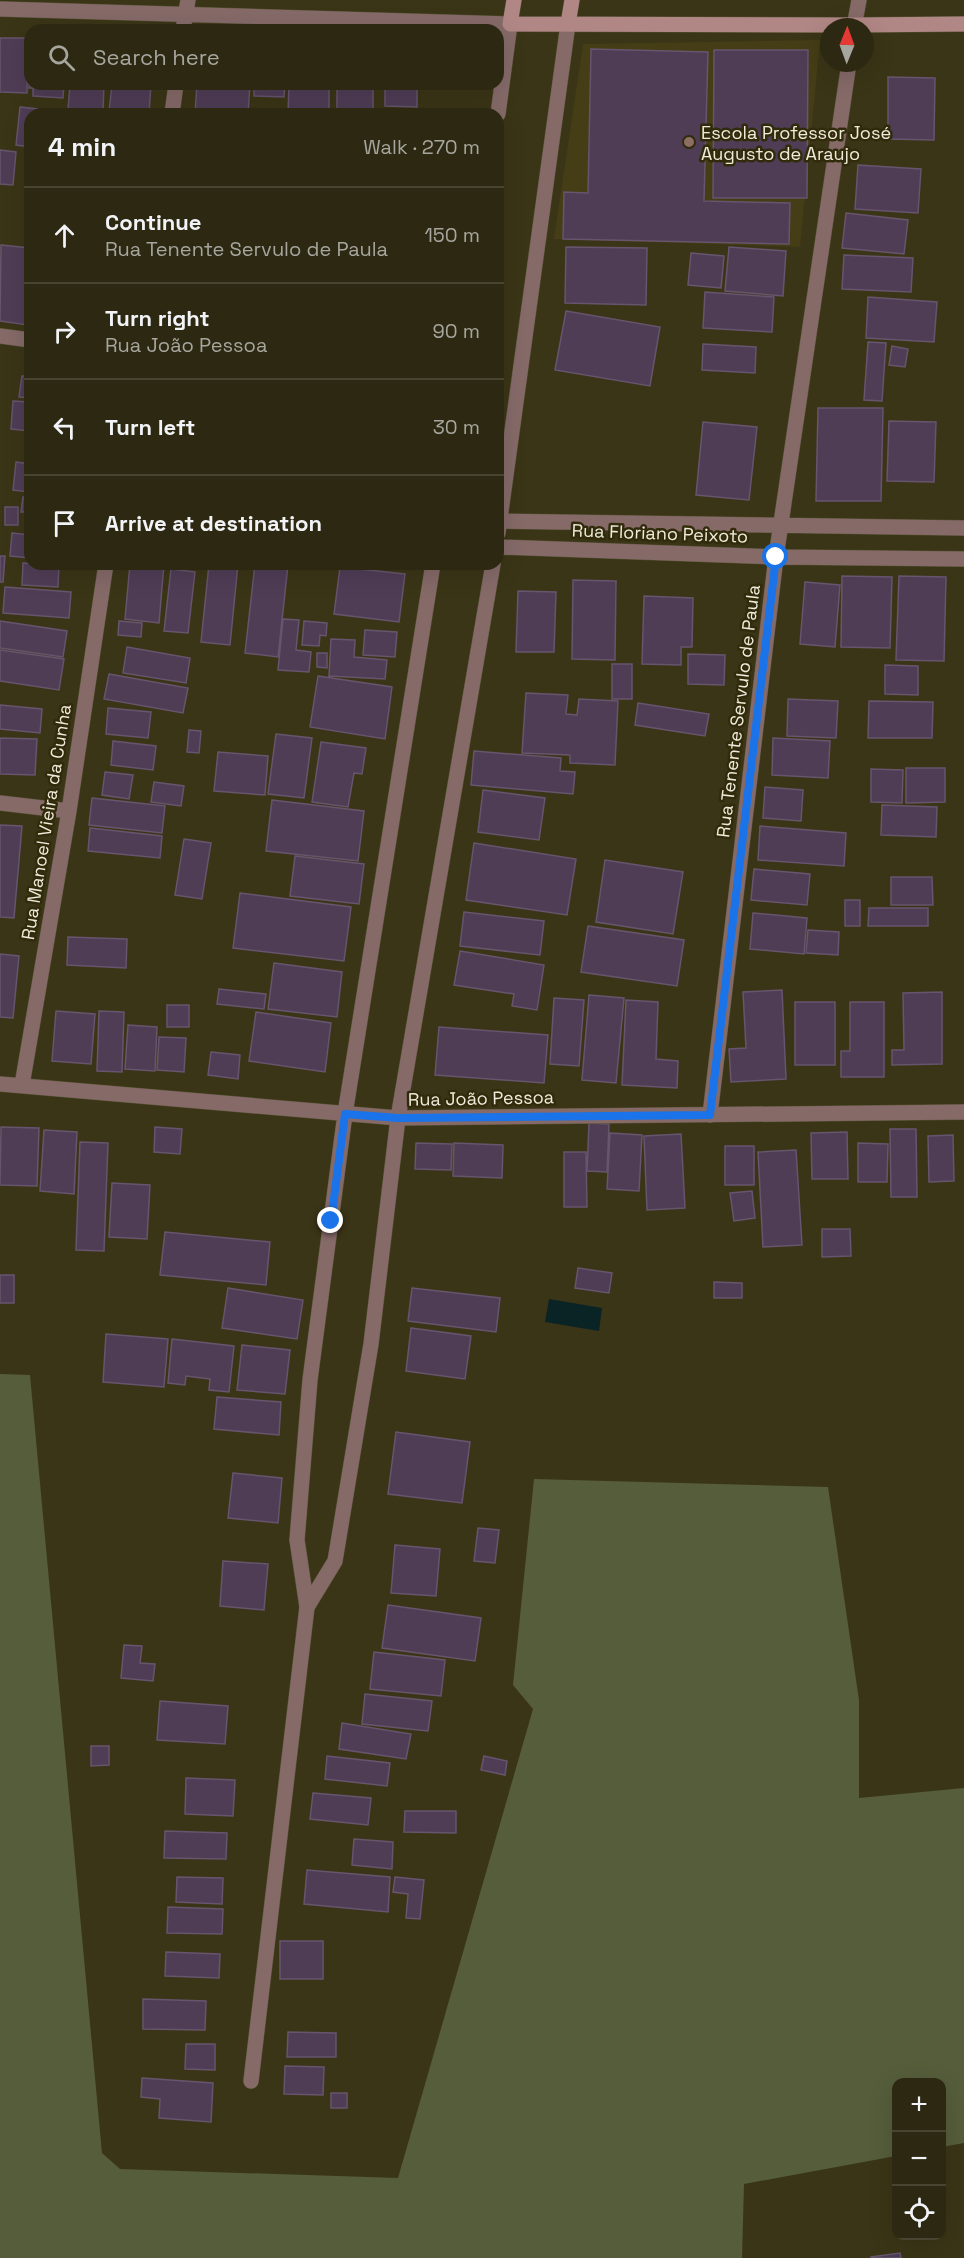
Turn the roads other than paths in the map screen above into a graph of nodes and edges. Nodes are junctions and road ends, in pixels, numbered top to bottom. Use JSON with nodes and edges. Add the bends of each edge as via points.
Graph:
{"nodes":[{"id":1,"x":188,"y":0,"type":"edge"},
{"id":2,"x":514,"y":0,"type":"edge"},
{"id":3,"x":572,"y":0,"type":"edge"},
{"id":4,"x":859,"y":0,"type":"edge"},
{"id":5,"x":0,"y":9,"type":"edge"},
{"id":6,"x":856,"y":18,"type":"edge"},
{"id":7,"x":184,"y":23,"type":"edge"},
{"id":8,"x":510,"y":24,"type":"junction"},
{"id":9,"x":568,"y":24,"type":"junction"},
{"id":10,"x":964,"y":24,"type":"edge"},
{"id":11,"x":820,"y":26,"type":"edge"},
{"id":12,"x":874,"y":26,"type":"edge"},
{"id":13,"x":504,"y":69,"type":"edge"},
{"id":14,"x":848,"y":72,"type":"edge"},
{"id":15,"x":175,"y":90,"type":"edge"},
{"id":16,"x":501,"y":90,"type":"edge"},
{"id":17,"x":173,"y":108,"type":"edge"},
{"id":18,"x":499,"y":108,"type":"edge"},
{"id":19,"x":0,"y":336,"type":"edge"},
{"id":20,"x":24,"y":339,"type":"edge"},
{"id":21,"x":504,"y":489,"type":"edge"},
{"id":22,"x":504,"y":525,"type":"edge"},
{"id":23,"x":781,"y":526,"type":"junction"},
{"id":24,"x":964,"y":528,"type":"edge"},
{"id":25,"x":504,"y":547,"type":"edge"},
{"id":26,"x":776,"y":557,"type":"junction"},
{"id":27,"x":964,"y":560,"type":"edge"},
{"id":28,"x":104,"y":570,"type":"edge"},
{"id":29,"x":432,"y":570,"type":"edge"},
{"id":30,"x":492,"y":570,"type":"edge"},
{"id":31,"x":0,"y":803,"type":"edge"},
{"id":32,"x":69,"y":811,"type":"junction"},
{"id":33,"x":0,"y":1084,"type":"edge"},
{"id":34,"x":22,"y":1085,"type":"junction"},
{"id":35,"x":964,"y":1112,"type":"edge"},
{"id":36,"x":345,"y":1114,"type":"junction"},
{"id":37,"x":710,"y":1115,"type":"junction"},
{"id":38,"x":398,"y":1118,"type":"junction"},
{"id":39,"x":307,"y":1607,"type":"junction"},
{"id":40,"x":251,"y":2081,"type":"dead end"}],
"edges":[{"from":1,"to":7,"type":"street"},
{"from":2,"to":8,"type":"main road"},
{"from":3,"to":9,"type":"main road"},
{"from":4,"to":6,"type":"street"},
{"from":5,"to":7,"type":"street"},
{"from":7,"to":8,"type":"street"},
{"from":8,"to":9,"type":"main road"},
{"from":8,"to":13,"type":"street"},
{"from":9,"to":11,"type":"main road"},
{"from":9,"to":21,"type":"street"},
{"from":10,"to":12,"type":"main road"},
{"from":14,"to":23,"type":"street","name":"Rua Tenente Servulo de Paula"},
{"from":15,"to":17,"type":"street"},
{"from":16,"to":18,"type":"street"},
{"from":19,"to":20,"type":"street"},
{"from":22,"to":23,"type":"street","name":"Rua Floriano Peixoto"},
{"from":23,"to":24,"type":"street","name":"Rua Floriano Peixoto"},
{"from":23,"to":26,"type":"street","name":"Rua Tenente Servulo de Paula"},
{"from":25,"to":26,"type":"street","name":"Rua Floriano Peixoto"},
{"from":26,"to":27,"type":"street","name":"Rua Floriano Peixoto"},
{"from":26,"to":37,"type":"street","name":"Rua Tenente Servulo de Paula"},
{"from":28,"to":32,"type":"street","name":"Rua Manoel Vieira da Cunha"},
{"from":29,"to":36,"type":"street"},
{"from":30,"to":38,"type":"street"},
{"from":31,"to":32,"type":"street"},
{"from":32,"to":34,"type":"street","name":"Rua Manoel Vieira da Cunha"},
{"from":33,"to":34,"type":"street","name":"Rua João Pessoa"},
{"from":34,"to":36,"type":"street","name":"Rua João Pessoa"},
{"from":35,"to":37,"type":"street","name":"Rua João Pessoa"},
{"from":36,"to":38,"type":"street","name":"Rua João Pessoa"},
{"from":36,"to":39,"type":"street","via":[[310,1380],[297,1540]]},
{"from":37,"to":38,"type":"street","name":"Rua João Pessoa"},
{"from":38,"to":39,"type":"street","via":[[371,1344],[335,1560]]},
{"from":39,"to":40,"type":"street"}]}
